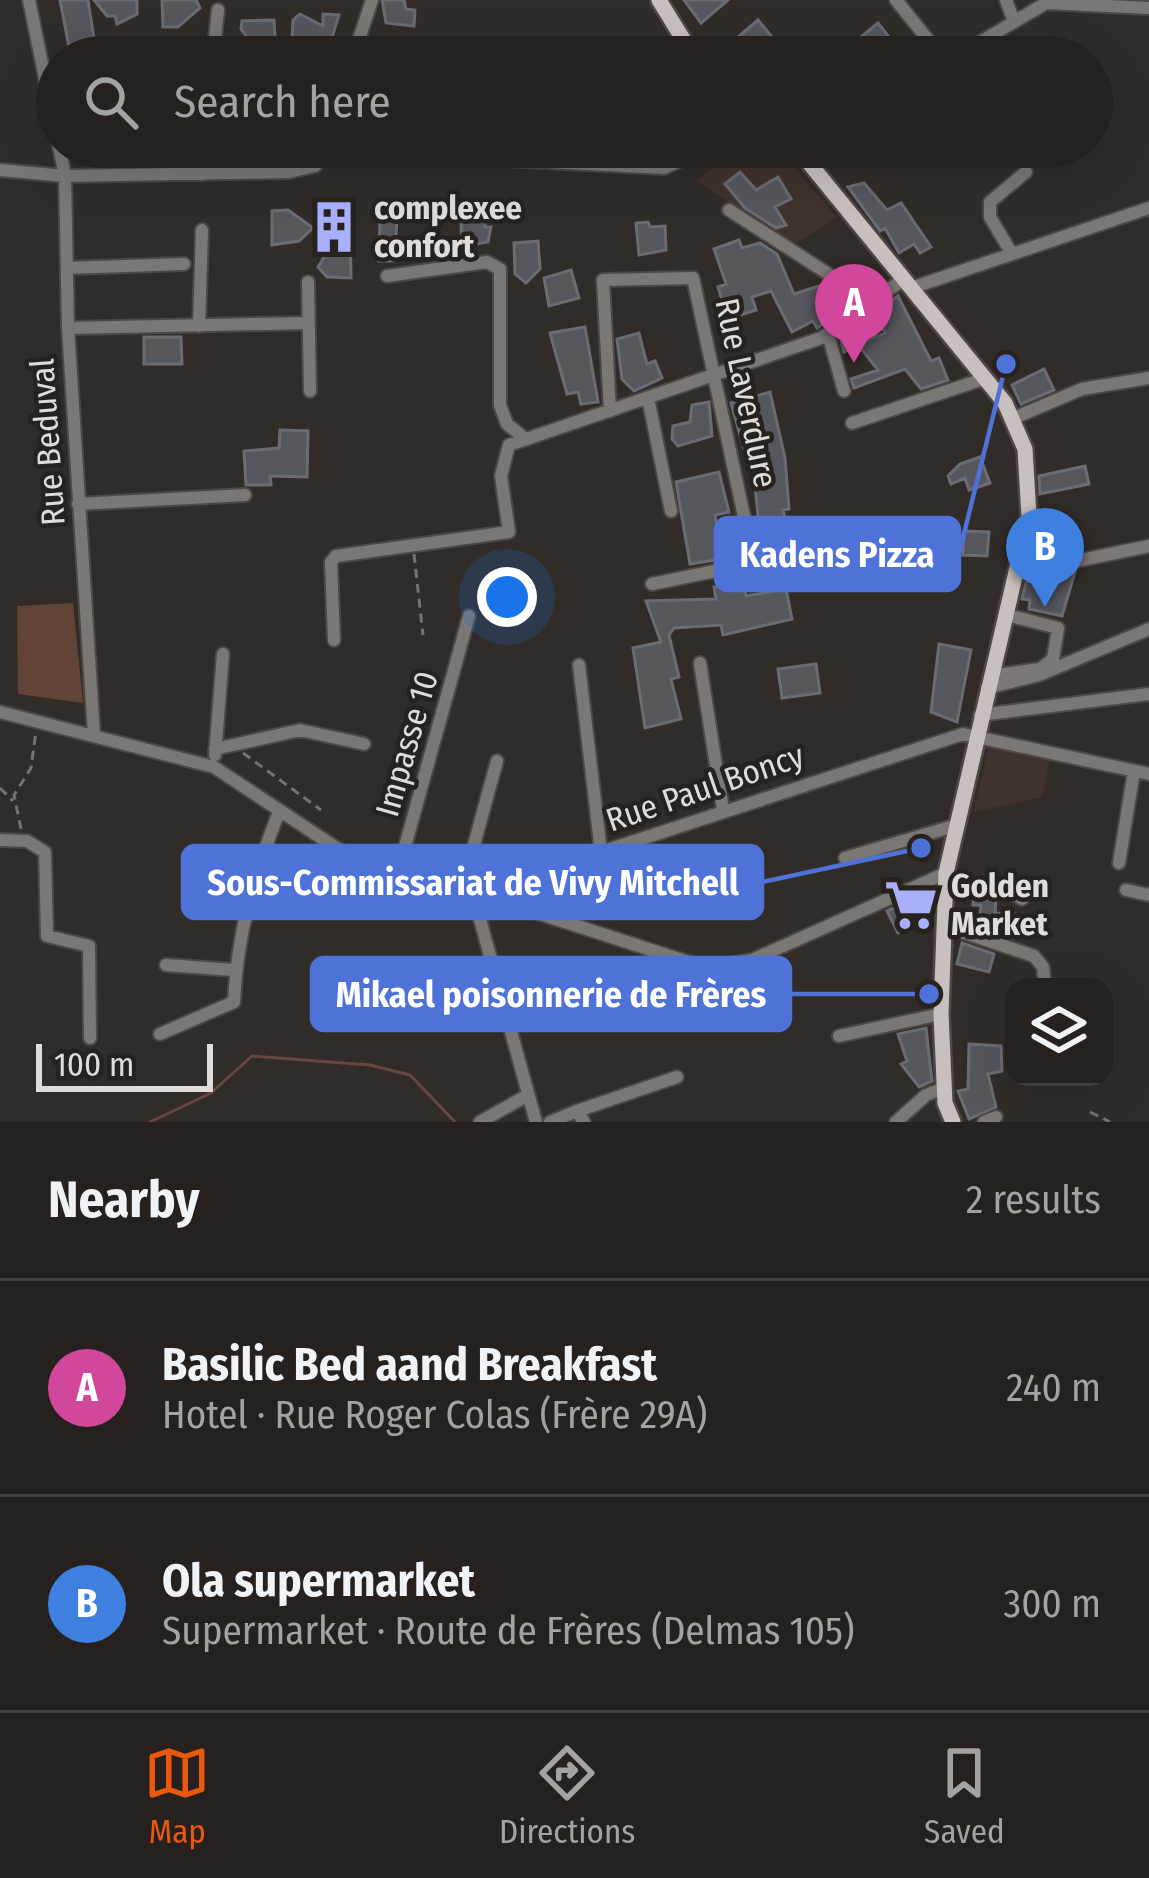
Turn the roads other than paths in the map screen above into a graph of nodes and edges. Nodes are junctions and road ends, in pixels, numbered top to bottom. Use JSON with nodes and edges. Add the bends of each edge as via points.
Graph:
{"nodes":[{"id":1,"x":28,"y":0,"type":"edge"},
{"id":2,"x":659,"y":0,"type":"edge"},
{"id":3,"x":896,"y":0,"type":"edge"},
{"id":4,"x":1006,"y":0,"type":"edge"},
{"id":5,"x":370,"y":4,"type":"edge"},
{"id":6,"x":1149,"y":8,"type":"edge"},
{"id":7,"x":218,"y":10,"type":"dead end"},
{"id":8,"x":1013,"y":20,"type":"junction"},
{"id":9,"x":215,"y":36,"type":"edge"},
{"id":10,"x":360,"y":36,"type":"edge"},
{"id":11,"x":681,"y":36,"type":"edge"},
{"id":12,"x":925,"y":36,"type":"edge"},
{"id":13,"x":988,"y":36,"type":"edge"},
{"id":14,"x":36,"y":38,"type":"edge"},
{"id":15,"x":63,"y":168,"type":"edge"},
{"id":16,"x":204,"y":168,"type":"edge"},
{"id":17,"x":306,"y":168,"type":"edge"},
{"id":18,"x":819,"y":168,"type":"edge"},
{"id":19,"x":0,"y":170,"type":"edge"},
{"id":20,"x":1026,"y":172,"type":"dead end"},
{"id":21,"x":203,"y":174,"type":"junction"},
{"id":22,"x":65,"y":176,"type":"junction"},
{"id":23,"x":1149,"y":208,"type":"edge"},
{"id":24,"x":730,"y":210,"type":"dead end"},
{"id":25,"x":202,"y":230,"type":"dead end"},
{"id":26,"x":1012,"y":254,"type":"junction"},
{"id":27,"x":184,"y":264,"type":"dead end"},
{"id":28,"x":67,"y":268,"type":"junction"},
{"id":29,"x":387,"y":276,"type":"dead end"},
{"id":30,"x":308,"y":282,"type":"dead end"},
{"id":31,"x":907,"y":284,"type":"junction"},
{"id":32,"x":872,"y":302,"type":"junction"},
{"id":33,"x":308,"y":323,"type":"junction"},
{"id":34,"x":200,"y":326,"type":"junction"},
{"id":35,"x":68,"y":328,"type":"junction"},
{"id":36,"x":828,"y":334,"type":"junction"},
{"id":37,"x":716,"y":376,"type":"junction"},
{"id":38,"x":986,"y":378,"type":"junction"},
{"id":39,"x":1149,"y":378,"type":"edge"},
{"id":40,"x":310,"y":391,"type":"dead end"},
{"id":41,"x":844,"y":391,"type":"dead end"},
{"id":42,"x":648,"y":398,"type":"junction"},
{"id":43,"x":610,"y":411,"type":"junction"},
{"id":44,"x":1014,"y":418,"type":"junction"},
{"id":45,"x":852,"y":423,"type":"dead end"},
{"id":46,"x":523,"y":437,"type":"junction"},
{"id":47,"x":245,"y":495,"type":"dead end"},
{"id":48,"x":78,"y":504,"type":"junction"},
{"id":49,"x":671,"y":511,"type":"dead end"},
{"id":50,"x":1149,"y":546,"type":"edge"},
{"id":51,"x":1018,"y":573,"type":"junction"},
{"id":52,"x":652,"y":584,"type":"dead end"},
{"id":53,"x":1007,"y":615,"type":"junction"},
{"id":54,"x":469,"y":616,"type":"dead end"},
{"id":55,"x":1149,"y":629,"type":"edge"},
{"id":56,"x":334,"y":640,"type":"dead end"},
{"id":57,"x":223,"y":655,"type":"dead end"},
{"id":58,"x":700,"y":663,"type":"dead end"},
{"id":59,"x":579,"y":665,"type":"dead end"},
{"id":60,"x":989,"y":682,"type":"junction"},
{"id":61,"x":1149,"y":694,"type":"edge"},
{"id":62,"x":0,"y":712,"type":"edge"},
{"id":63,"x":980,"y":715,"type":"junction"},
{"id":64,"x":94,"y":734,"type":"junction"},
{"id":65,"x":974,"y":735,"type":"junction"},
{"id":66,"x":364,"y":744,"type":"dead end"},
{"id":67,"x":215,"y":749,"type":"junction"},
{"id":68,"x":497,"y":761,"type":"dead end"},
{"id":69,"x":214,"y":767,"type":"junction"},
{"id":70,"x":1142,"y":773,"type":"edge"},
{"id":71,"x":723,"y":810,"type":"junction"},
{"id":72,"x":278,"y":812,"type":"junction"},
{"id":73,"x":954,"y":826,"type":"junction"},
{"id":74,"x":0,"y":840,"type":"edge"},
{"id":75,"x":601,"y":852,"type":"junction"},
{"id":76,"x":845,"y":858,"type":"dead end"},
{"id":77,"x":1119,"y":862,"type":"dead end"},
{"id":78,"x":257,"y":867,"type":"junction"},
{"id":79,"x":946,"y":880,"type":"junction"},
{"id":80,"x":394,"y":886,"type":"junction"},
{"id":81,"x":1126,"y":890,"type":"dead end"},
{"id":82,"x":189,"y":891,"type":"dead end"},
{"id":83,"x":1149,"y":895,"type":"edge"},
{"id":84,"x":459,"y":899,"type":"junction"},
{"id":85,"x":1022,"y":899,"type":"dead end"},
{"id":86,"x":281,"y":900,"type":"dead end"},
{"id":87,"x":481,"y":905,"type":"junction"},
{"id":88,"x":944,"y":926,"type":"junction"},
{"id":89,"x":752,"y":960,"type":"junction"},
{"id":90,"x":683,"y":962,"type":"junction"},
{"id":91,"x":166,"y":965,"type":"dead end"},
{"id":92,"x":233,"y":970,"type":"junction"},
{"id":93,"x":1045,"y":978,"type":"edge"},
{"id":94,"x":770,"y":994,"type":"dead end"},
{"id":95,"x":941,"y":1014,"type":"junction"},
{"id":96,"x":613,"y":1024,"type":"dead end"},
{"id":97,"x":160,"y":1034,"type":"dead end"},
{"id":98,"x":838,"y":1036,"type":"dead end"},
{"id":99,"x":91,"y":1038,"type":"dead end"},
{"id":100,"x":677,"y":1077,"type":"dead end"},
{"id":101,"x":944,"y":1088,"type":"junction"},
{"id":102,"x":528,"y":1095,"type":"junction"},
{"id":103,"x":581,"y":1117,"type":"edge"},
{"id":104,"x":480,"y":1122,"type":"edge"},
{"id":105,"x":536,"y":1122,"type":"edge"},
{"id":106,"x":550,"y":1122,"type":"edge"},
{"id":107,"x":896,"y":1122,"type":"edge"},
{"id":108,"x":953,"y":1122,"type":"edge"}],
"edges":[{"from":1,"to":14,"type":"street"},
{"from":2,"to":11,"type":"main road"},
{"from":3,"to":12,"type":"street"},
{"from":4,"to":8,"type":"street"},
{"from":5,"to":10,"type":"street"},
{"from":6,"to":8,"type":"street","via":[[1046,2]]},
{"from":7,"to":9,"type":"street"},
{"from":8,"to":13,"type":"street"},
{"from":15,"to":22,"type":"street","name":"Rue Beduval"},
{"from":16,"to":21,"type":"street"},
{"from":17,"to":21,"type":"street"},
{"from":18,"to":31,"type":"main road"},
{"from":19,"to":22,"type":"street"},
{"from":20,"to":26,"type":"street","via":[[990,202]]},
{"from":21,"to":22,"type":"street"},
{"from":22,"to":28,"type":"street","name":"Rue Beduval"},
{"from":23,"to":26,"type":"street"},
{"from":24,"to":32,"type":"street"},
{"from":25,"to":34,"type":"street"},
{"from":26,"to":31,"type":"street"},
{"from":27,"to":28,"type":"street"},
{"from":28,"to":35,"type":"street","name":"Rue Beduval"},
{"from":29,"to":46,"type":"street","via":[[487,262],[500,269],[500,405]]},
{"from":30,"to":33,"type":"street"},
{"from":31,"to":32,"type":"street"},
{"from":31,"to":38,"type":"main road"},
{"from":32,"to":36,"type":"street"},
{"from":33,"to":34,"type":"street"},
{"from":33,"to":40,"type":"street"},
{"from":34,"to":35,"type":"street"},
{"from":35,"to":48,"type":"street","name":"Rue Beduval"},
{"from":36,"to":37,"type":"street"},
{"from":36,"to":41,"type":"street"},
{"from":37,"to":42,"type":"street"},
{"from":37,"to":43,"type":"street","name":"Rue Laverdure","via":[[695,281],[603,280]]},
{"from":37,"to":52,"type":"street","name":"Rue Laverdure","via":[[754,563]]},
{"from":38,"to":44,"type":"main road"},
{"from":38,"to":45,"type":"street"},
{"from":39,"to":44,"type":"street","via":[[1082,389]]},
{"from":42,"to":43,"type":"street"},
{"from":42,"to":49,"type":"street"},
{"from":43,"to":46,"type":"street"},
{"from":44,"to":51,"type":"main road","via":[[1030,487]]},
{"from":46,"to":56,"type":"street","via":[[503,459],[509,532],[333,558]]},
{"from":47,"to":48,"type":"street"},
{"from":48,"to":64,"type":"street","name":"Rue Beduval"},
{"from":50,"to":51,"type":"street"},
{"from":51,"to":53,"type":"main road"},
{"from":53,"to":60,"type":"main road"},
{"from":53,"to":60,"type":"street","via":[[1058,628],[1053,659]]},
{"from":54,"to":80,"type":"street","name":"Impasse 10"},
{"from":55,"to":60,"type":"street","via":[[1039,675]]},
{"from":57,"to":67,"type":"street"},
{"from":58,"to":71,"type":"street"},
{"from":59,"to":75,"type":"street"},
{"from":60,"to":63,"type":"main road"},
{"from":61,"to":63,"type":"street"},
{"from":62,"to":64,"type":"street"},
{"from":63,"to":65,"type":"main road"},
{"from":64,"to":69,"type":"street"},
{"from":65,"to":70,"type":"street"},
{"from":65,"to":71,"type":"street","name":"Rue Paul Boncy"},
{"from":65,"to":73,"type":"main road"},
{"from":66,"to":67,"type":"street","via":[[300,730]]},
{"from":67,"to":69,"type":"street"},
{"from":68,"to":84,"type":"street"},
{"from":69,"to":72,"type":"street"},
{"from":70,"to":77,"type":"street"},
{"from":71,"to":75,"type":"street","name":"Rue Paul Boncy"},
{"from":72,"to":78,"type":"street"},
{"from":72,"to":80,"type":"street"},
{"from":73,"to":76,"type":"street"},
{"from":73,"to":79,"type":"main road"},
{"from":74,"to":99,"type":"street","via":[[40,846],[48,858],[49,938],[89,946]]},
{"from":75,"to":87,"type":"street","name":"Rue Paul Boncy"},
{"from":78,"to":82,"type":"street","via":[[200,862]]},
{"from":78,"to":92,"type":"street"},
{"from":79,"to":85,"type":"street"},
{"from":79,"to":88,"type":"main road"},
{"from":79,"to":89,"type":"street"},
{"from":80,"to":84,"type":"street"},
{"from":80,"to":86,"type":"street"},
{"from":81,"to":83,"type":"street"},
{"from":84,"to":87,"type":"street"},
{"from":87,"to":90,"type":"street","via":[[594,928]]},
{"from":87,"to":102,"type":"street"},
{"from":88,"to":93,"type":"street","via":[[1034,956]]},
{"from":88,"to":95,"type":"main road"},
{"from":89,"to":90,"type":"street","via":[[727,968]]},
{"from":89,"to":94,"type":"street"},
{"from":90,"to":96,"type":"street","via":[[670,1007]]},
{"from":91,"to":92,"type":"street"},
{"from":92,"to":97,"type":"street","via":[[232,1004]]},
{"from":95,"to":98,"type":"street"},
{"from":95,"to":101,"type":"main road"},
{"from":100,"to":103,"type":"street"},
{"from":101,"to":107,"type":"street"},
{"from":101,"to":108,"type":"main road"},
{"from":102,"to":104,"type":"street"},
{"from":102,"to":105,"type":"street"},
{"from":103,"to":106,"type":"street"}]}
